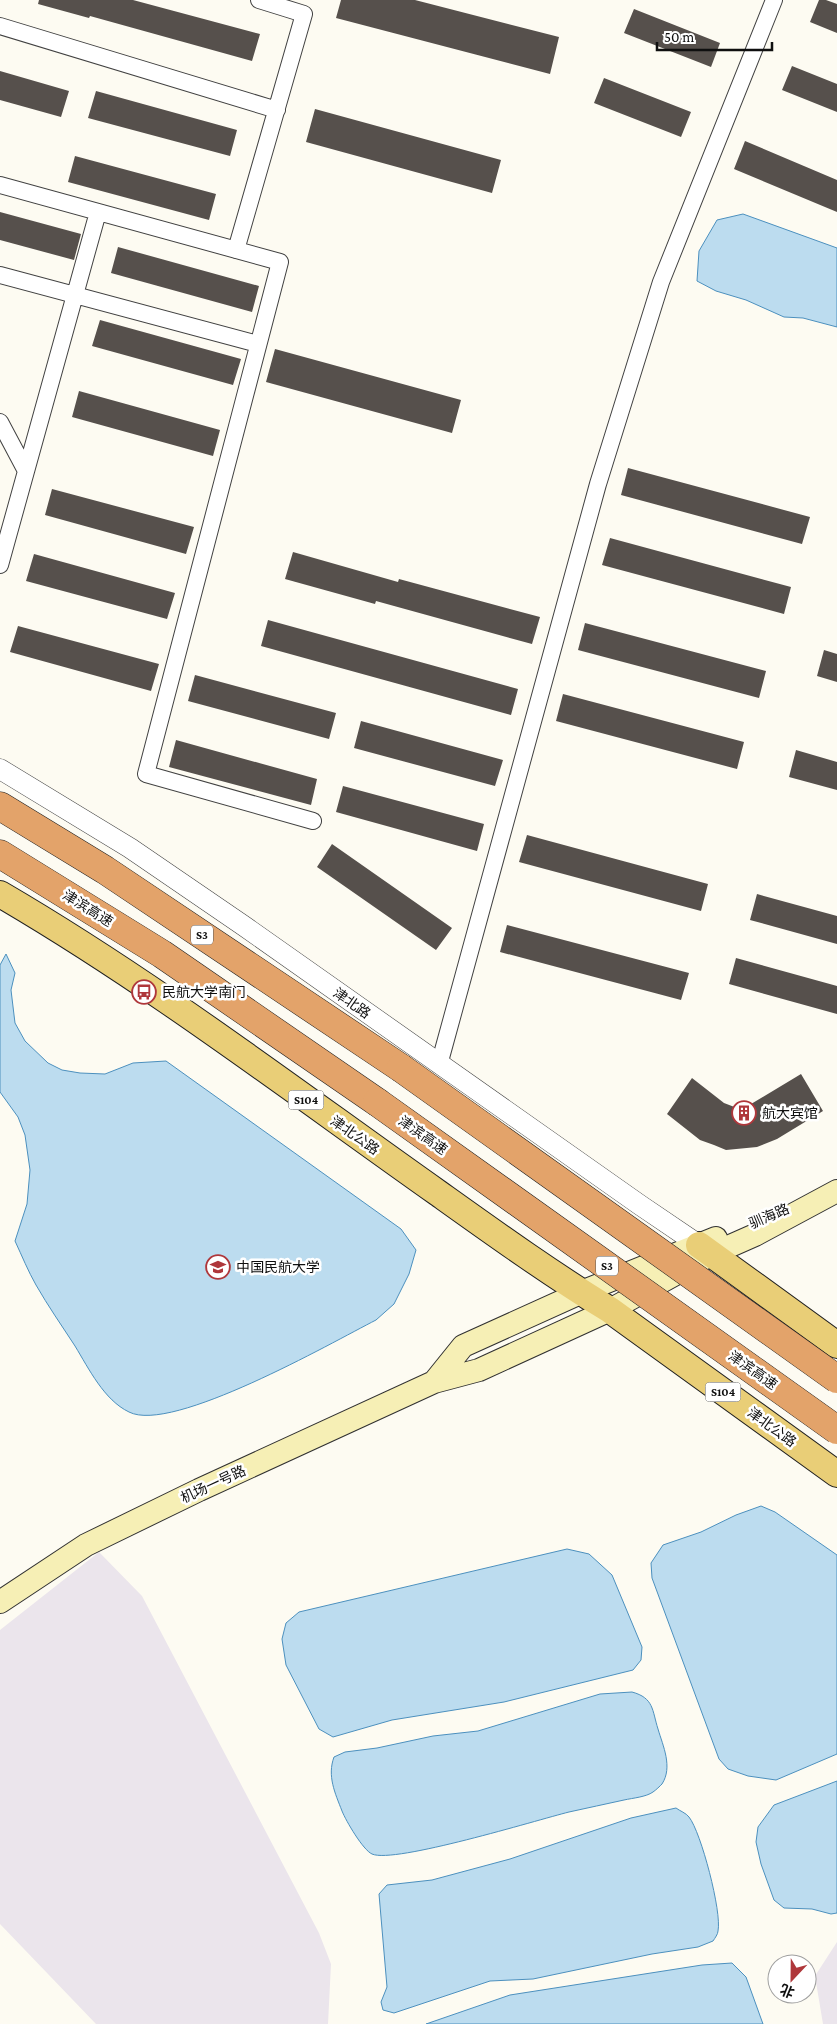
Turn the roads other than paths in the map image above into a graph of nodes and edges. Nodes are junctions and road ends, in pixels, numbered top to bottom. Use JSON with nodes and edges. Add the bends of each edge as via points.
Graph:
{"nodes":[{"id":1,"x":259,"y":0,"type":"edge"},
{"id":2,"x":774,"y":0,"type":"edge"},
{"id":3,"x":0,"y":26,"type":"edge"},
{"id":4,"x":277,"y":110,"type":"junction"},
{"id":5,"x":0,"y":185,"type":"edge"},
{"id":6,"x":98,"y":212,"type":"junction"},
{"id":7,"x":236,"y":250,"type":"junction"},
{"id":8,"x":0,"y":275,"type":"edge"},
{"id":9,"x":75,"y":295,"type":"junction"},
{"id":10,"x":258,"y":344,"type":"junction"},
{"id":11,"x":0,"y":422,"type":"edge"},
{"id":12,"x":26,"y":471,"type":"junction"},
{"id":13,"x":0,"y":564,"type":"edge"},
{"id":14,"x":0,"y":769,"type":"edge"},
{"id":15,"x":0,"y":806,"type":"edge"},
{"id":16,"x":313,"y":821,"type":"dead end"},
{"id":17,"x":0,"y":854,"type":"edge"},
{"id":18,"x":0,"y":885,"type":"edge"},
{"id":19,"x":0,"y":894,"type":"edge"},
{"id":20,"x":439,"y":1065,"type":"junction"},
{"id":21,"x":837,"y":1183,"type":"edge"},
{"id":22,"x":837,"y":1191,"type":"edge"},
{"id":23,"x":705,"y":1250,"type":"junction"},
{"id":24,"x":585,"y":1290,"type":"junction"},
{"id":25,"x":610,"y":1310,"type":"junction"},
{"id":26,"x":837,"y":1345,"type":"edge"},
{"id":27,"x":837,"y":1379,"type":"edge"},
{"id":28,"x":434,"y":1382,"type":"junction"},
{"id":29,"x":837,"y":1430,"type":"edge"},
{"id":30,"x":837,"y":1474,"type":"edge"},
{"id":31,"x":0,"y":1602,"type":"edge"}],
"edges":[{"from":1,"to":4,"type":"street","via":[[304,14]]},
{"from":2,"to":20,"type":"street","via":[[658,292],[598,484]]},
{"from":3,"to":4,"type":"street"},
{"from":4,"to":7,"type":"street"},
{"from":5,"to":6,"type":"street"},
{"from":6,"to":7,"type":"street"},
{"from":6,"to":9,"type":"street"},
{"from":7,"to":10,"type":"street","via":[[280,262]]},
{"from":8,"to":9,"type":"street"},
{"from":9,"to":10,"type":"street"},
{"from":9,"to":12,"type":"street"},
{"from":10,"to":16,"type":"street","via":[[146,774]]},
{"from":11,"to":12,"type":"street"},
{"from":12,"to":13,"type":"street"},
{"from":14,"to":20,"type":"street","name":"津北路","via":[[130,848]]},
{"from":15,"to":27,"type":"highway","number":"S3","bridge":true,"via":[[113,876],[401,1068]]},
{"from":17,"to":29,"type":"highway","name":"津滨高速","number":"S3","bridge":true,"via":[[162,954]]},
{"from":18,"to":24,"type":"main road","name":"津北公路","number":"S104","via":[[146,978]]},
{"from":19,"to":24,"type":"main road","name":"津北公路","number":"S104","via":[[147,988]]},
{"from":20,"to":23,"type":"street","name":"津北路"},
{"from":21,"to":23,"type":"main road","name":"驯海路"},
{"from":22,"to":23,"type":"main road","name":"驯海路","via":[[762,1231]]},
{"from":23,"to":24,"type":"main road"},
{"from":23,"to":25,"type":"main road"},
{"from":23,"to":26,"type":"main road"},
{"from":24,"to":25,"type":"main road","name":"津北公路","number":"S104"},
{"from":24,"to":28,"type":"main road","name":"机场一号路","via":[[463,1346]]},
{"from":25,"to":28,"type":"main road","name":"机场一号路","via":[[479,1370]]},
{"from":25,"to":30,"type":"main road","name":"津北公路","number":"S104"},
{"from":28,"to":31,"type":"main road","name":"机场一号路","via":[[86,1545]]}]}
